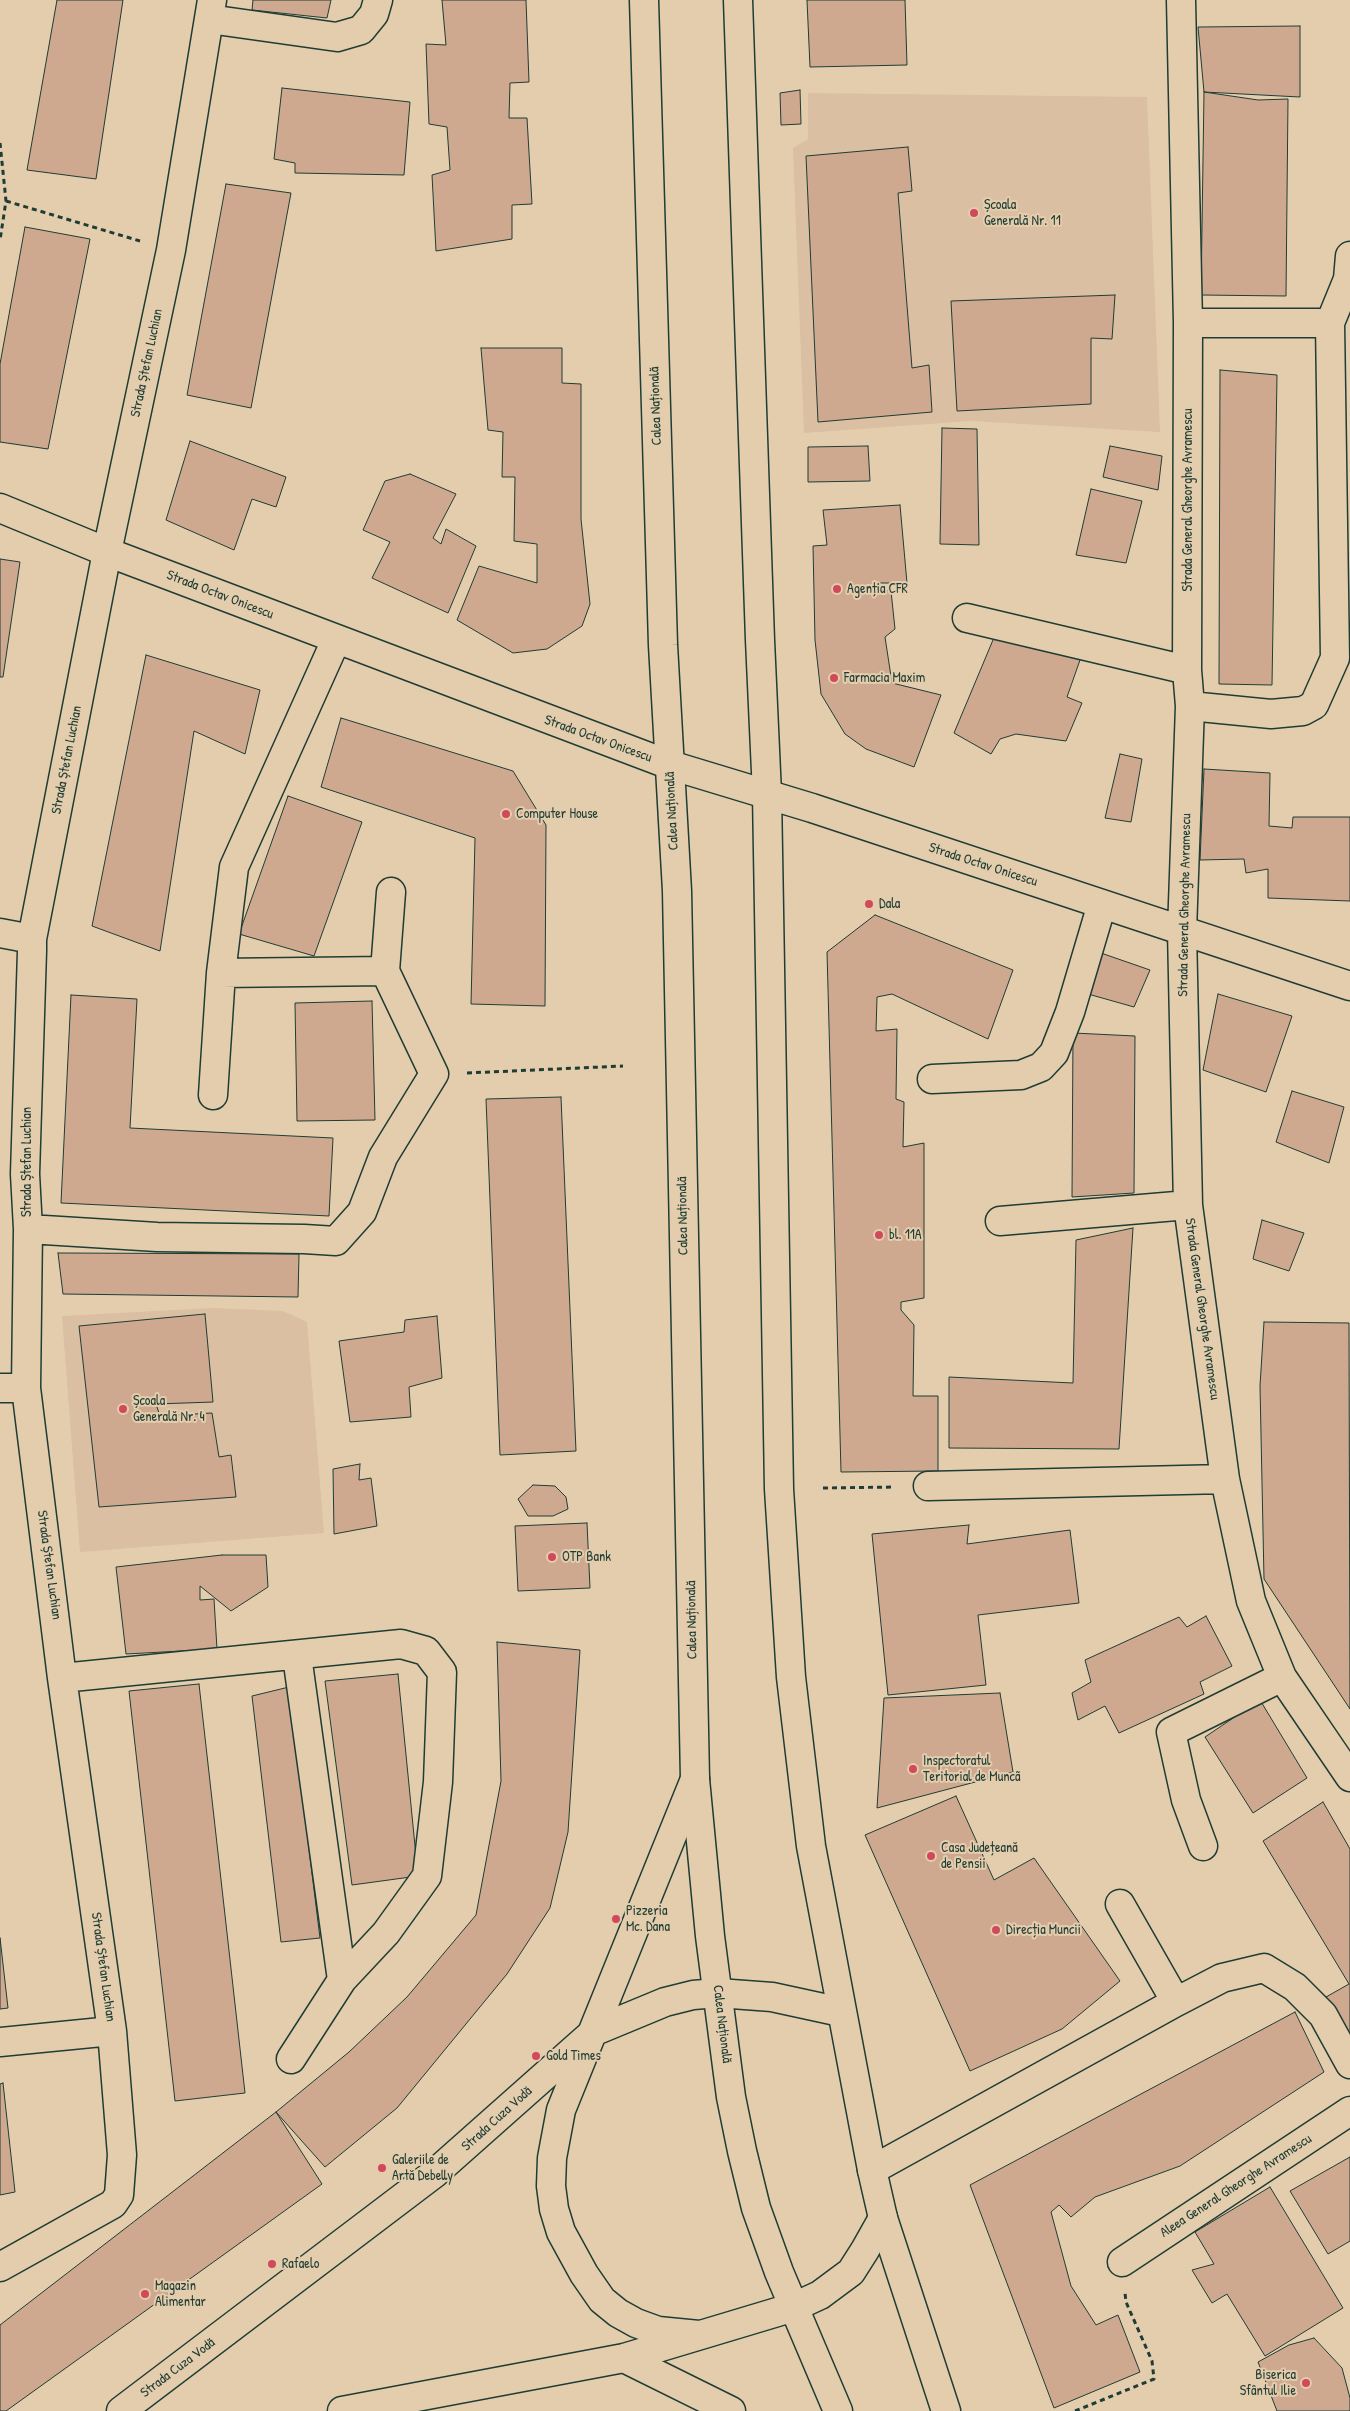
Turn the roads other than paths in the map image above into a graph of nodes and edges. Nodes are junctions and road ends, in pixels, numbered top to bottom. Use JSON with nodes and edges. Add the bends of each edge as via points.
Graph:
{"nodes":[{"id":1,"x":378,"y":0,"type":"edge"},
{"id":2,"x":644,"y":0,"type":"edge"},
{"id":3,"x":738,"y":0,"type":"edge"},
{"id":4,"x":1181,"y":0,"type":"edge"},
{"id":5,"x":211,"y":9,"type":"edge"},
{"id":6,"x":1350,"y":256,"type":"edge"},
{"id":7,"x":1330,"y":323,"type":"junction"},
{"id":8,"x":1188,"y":324,"type":"junction"},
{"id":9,"x":0,"y":508,"type":"edge"},
{"id":10,"x":107,"y":552,"type":"junction"},
{"id":11,"x":967,"y":618,"type":"dead end"},
{"id":12,"x":336,"y":640,"type":"junction"},
{"id":13,"x":1187,"y":670,"type":"junction"},
{"id":14,"x":1190,"y":706,"type":"junction"},
{"id":15,"x":670,"y":766,"type":"junction"},
{"id":16,"x":767,"y":794,"type":"junction"},
{"id":17,"x":391,"y":892,"type":"dead end"},
{"id":18,"x":1102,"y":904,"type":"junction"},
{"id":19,"x":1182,"y":931,"type":"junction"},
{"id":20,"x":0,"y":933,"type":"edge"},
{"id":21,"x":32,"y":939,"type":"junction"},
{"id":22,"x":385,"y":971,"type":"junction"},
{"id":23,"x":221,"y":973,"type":"junction"},
{"id":24,"x":1350,"y":986,"type":"edge"},
{"id":25,"x":932,"y":1079,"type":"dead end"},
{"id":26,"x":213,"y":1095,"type":"dead end"},
{"id":27,"x":1188,"y":1205,"type":"junction"},
{"id":28,"x":1000,"y":1221,"type":"dead end"},
{"id":29,"x":28,"y":1230,"type":"junction"},
{"id":30,"x":13,"y":1388,"type":"edge"},
{"id":31,"x":1225,"y":1478,"type":"junction"},
{"id":32,"x":928,"y":1486,"type":"road end"},
{"id":33,"x":297,"y":1656,"type":"junction"},
{"id":34,"x":1282,"y":1677,"type":"junction"},
{"id":35,"x":62,"y":1678,"type":"junction"},
{"id":36,"x":1350,"y":1777,"type":"edge"},
{"id":37,"x":695,"y":1779,"type":"junction"},
{"id":38,"x":1203,"y":1846,"type":"dead end"},
{"id":39,"x":1120,"y":1904,"type":"dead end"},
{"id":40,"x":342,"y":1980,"type":"junction"},
{"id":41,"x":718,"y":1993,"type":"junction"},
{"id":42,"x":1176,"y":2002,"type":"junction"},
{"id":43,"x":841,"y":2012,"type":"junction"},
{"id":44,"x":595,"y":2031,"type":"junction"},
{"id":45,"x":112,"y":2032,"type":"junction"},
{"id":46,"x":0,"y":2042,"type":"edge"},
{"id":47,"x":291,"y":2059,"type":"dead end"},
{"id":48,"x":1350,"y":2064,"type":"edge"},
{"id":49,"x":1350,"y":2111,"type":"edge"},
{"id":50,"x":872,"y":2170,"type":"junction"},
{"id":51,"x":883,"y":2218,"type":"junction"},
{"id":52,"x":1122,"y":2262,"type":"road end"},
{"id":53,"x":0,"y":2267,"type":"edge"},
{"id":54,"x":794,"y":2307,"type":"junction"},
{"id":55,"x":699,"y":2335,"type":"junction"},
{"id":56,"x":624,"y":2358,"type":"junction"},
{"id":57,"x":148,"y":2400,"type":"edge"},
{"id":58,"x":121,"y":2411,"type":"edge"},
{"id":59,"x":342,"y":2411,"type":"edge"},
{"id":60,"x":731,"y":2411,"type":"edge"},
{"id":61,"x":838,"y":2411,"type":"edge"},
{"id":62,"x":946,"y":2411,"type":"edge"}],
"edges":[{"from":1,"to":5,"type":"street","via":[[374,14],[361,30],[337,37]]},
{"from":2,"to":15,"type":"street","name":"Calea Națională","via":[[663,635]]},
{"from":3,"to":16,"type":"street"},
{"from":4,"to":8,"type":"street","name":"Strada General Gheorghe Avramescu"},
{"from":5,"to":10,"type":"street","name":"Strada Ștefan Luchian","via":[[171,250]]},
{"from":6,"to":7,"type":"street","via":[[1348,278]]},
{"from":7,"to":8,"type":"street"},
{"from":7,"to":14,"type":"street","via":[[1336,658],[1314,705],[1303,711],[1271,714]]},
{"from":8,"to":13,"type":"street","name":"Strada General Gheorghe Avramescu"},
{"from":9,"to":10,"type":"street","name":"Strada Octav Onicescu"},
{"from":10,"to":12,"type":"street","name":"Strada Octav Onicescu"},
{"from":10,"to":21,"type":"street","name":"Strada Ștefan Luchian"},
{"from":11,"to":13,"type":"street"},
{"from":12,"to":15,"type":"street","name":"Strada Octav Onicescu"},
{"from":12,"to":23,"type":"street","via":[[234,867]]},
{"from":13,"to":14,"type":"street","name":"Strada General Gheorghe Avramescu"},
{"from":14,"to":19,"type":"street","name":"Strada General Gheorghe Avramescu"},
{"from":15,"to":16,"type":"street","name":"Strada Octav Onicescu"},
{"from":15,"to":37,"type":"street","name":"Calea Națională","via":[[677,901]]},
{"from":16,"to":18,"type":"street","name":"Strada Octav Onicescu"},
{"from":16,"to":43,"type":"street","via":[[779,1489],[800,1766]]},
{"from":17,"to":22,"type":"street"},
{"from":18,"to":19,"type":"street","name":"Strada Octav Onicescu"},
{"from":18,"to":25,"type":"street","via":[[1070,1012],[1054,1053],[1041,1067],[1021,1075]]},
{"from":19,"to":24,"type":"street","name":"Strada Octav Onicescu"},
{"from":19,"to":27,"type":"street","name":"Strada General Gheorghe Avramescu"},
{"from":20,"to":21,"type":"street"},
{"from":21,"to":29,"type":"street","name":"Strada Ștefan Luchian","via":[[25,1174]]},
{"from":22,"to":23,"type":"street"},
{"from":22,"to":29,"type":"street","via":[[434,1074],[383,1157],[362,1212],[336,1241]]},
{"from":23,"to":26,"type":"street"},
{"from":27,"to":28,"type":"street"},
{"from":27,"to":31,"type":"street","name":"Strada General Gheorghe Avramescu"},
{"from":29,"to":30,"type":"street","name":"Strada Ștefan Luchian"},
{"from":30,"to":35,"type":"street","name":"Strada Ștefan Luchian"},
{"from":31,"to":32,"type":"street"},
{"from":31,"to":34,"type":"street","name":"Strada General Gheorghe Avramescu","via":[[1251,1601]]},
{"from":33,"to":35,"type":"street"},
{"from":33,"to":40,"type":"street"},
{"from":33,"to":40,"type":"street","via":[[401,1644],[426,1651],[442,1672],[438,1782],[427,1876],[386,1933]]},
{"from":34,"to":36,"type":"street","name":"Strada General Gheorghe Avramescu"},
{"from":34,"to":38,"type":"street","via":[[1171,1732],[1186,1800]]},
{"from":35,"to":45,"type":"street","name":"Strada Ștefan Luchian"},
{"from":37,"to":41,"type":"street","name":"Calea Națională"},
{"from":37,"to":44,"type":"street"},
{"from":39,"to":42,"type":"street"},
{"from":40,"to":47,"type":"street"},
{"from":41,"to":43,"type":"street","name":"Strada Cuza Vodă","via":[[772,1997]]},
{"from":41,"to":44,"type":"street","name":"Strada Cuza Vodă","via":[[665,2002]]},
{"from":41,"to":54,"type":"street","name":"Calea Națională","via":[[731,2097],[742,2151],[756,2208]]},
{"from":42,"to":48,"type":"street","via":[[1222,1978],[1264,1968],[1295,1987],[1322,2015]]},
{"from":42,"to":50,"type":"street"},
{"from":43,"to":50,"type":"street"},
{"from":44,"to":55,"type":"street","via":[[561,2110],[556,2131],[551,2186],[561,2232],[602,2300],[618,2313],[658,2331]]},
{"from":44,"to":57,"type":"street","name":"Strada Cuza Vodă","via":[[435,2173]]},
{"from":45,"to":46,"type":"street"},
{"from":45,"to":53,"type":"street","name":"Strada Ștefan Luchian","via":[[122,2155],[119,2195],[113,2204]]},
{"from":49,"to":52,"type":"street","name":"Aleea General Gheorghe Avramescu"},
{"from":50,"to":51,"type":"street"},
{"from":51,"to":54,"type":"street","via":[[851,2272],[820,2295]]},
{"from":51,"to":62,"type":"street"},
{"from":54,"to":55,"type":"street"},
{"from":54,"to":61,"type":"street","name":"Calea Națională"},
{"from":55,"to":56,"type":"street"},
{"from":56,"to":59,"type":"street"},
{"from":56,"to":60,"type":"street"},
{"from":57,"to":58,"type":"street","name":"Strada Cuza Vodă"}]}
